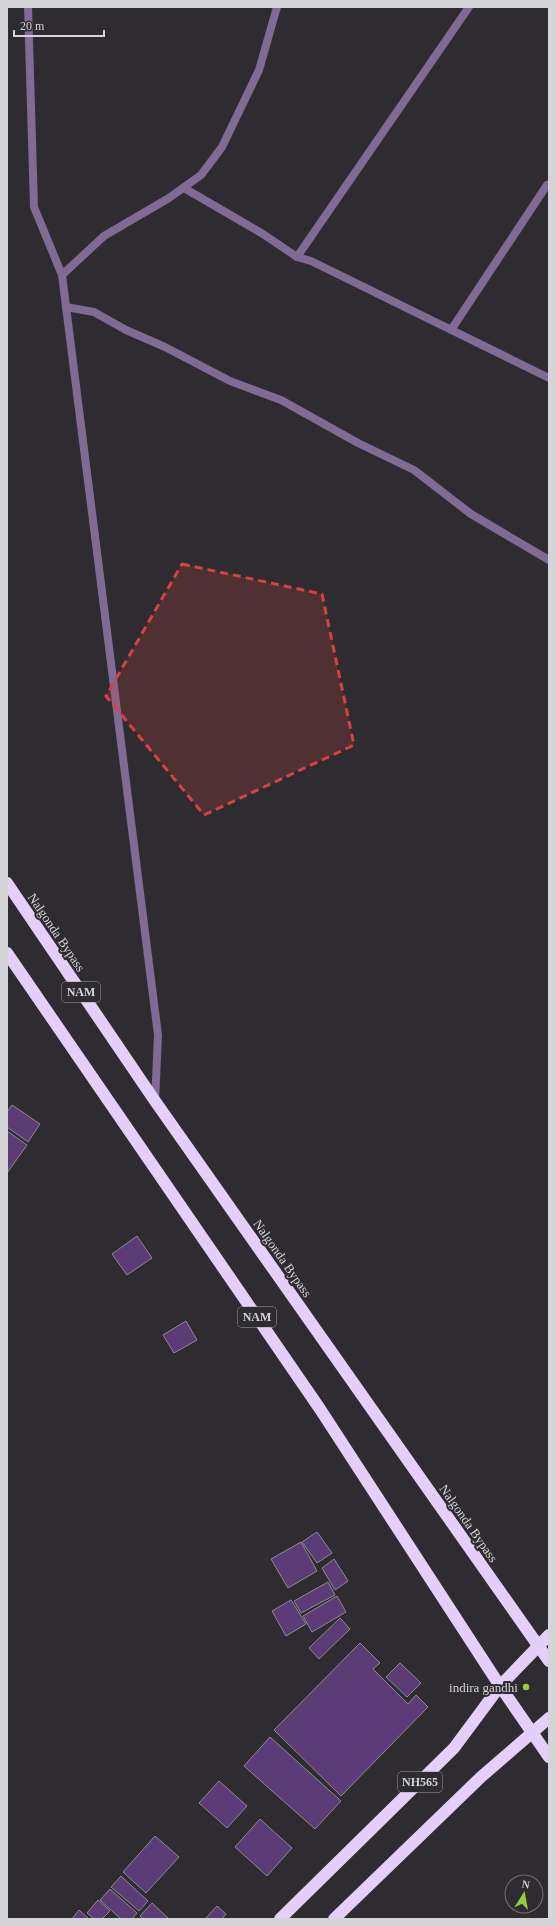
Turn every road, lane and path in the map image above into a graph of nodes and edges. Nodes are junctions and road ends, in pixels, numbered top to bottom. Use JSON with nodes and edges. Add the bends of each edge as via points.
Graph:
{"nodes":[{"id":1,"x":28,"y":7,"type":"edge"},
{"id":2,"x":277,"y":7,"type":"edge"},
{"id":3,"x":469,"y":7,"type":"edge"},
{"id":4,"x":549,"y":186,"type":"edge"},
{"id":5,"x":184,"y":188,"type":"junction"},
{"id":6,"x":297,"y":257,"type":"junction"},
{"id":7,"x":62,"y":275,"type":"junction"},
{"id":8,"x":66,"y":307,"type":"junction"},
{"id":9,"x":451,"y":330,"type":"junction"},
{"id":10,"x":549,"y":378,"type":"edge"},
{"id":11,"x":549,"y":560,"type":"edge"},
{"id":12,"x":7,"y":884,"type":"edge"},
{"id":13,"x":7,"y":953,"type":"edge"},
{"id":14,"x":155,"y":1101,"type":"junction"},
{"id":15,"x":549,"y":1635,"type":"edge"},
{"id":16,"x":538,"y":1646,"type":"junction"},
{"id":17,"x":549,"y":1661,"type":"edge"},
{"id":18,"x":500,"y":1686,"type":"junction"},
{"id":19,"x":549,"y":1718,"type":"edge"},
{"id":20,"x":532,"y":1734,"type":"junction"},
{"id":21,"x":549,"y":1757,"type":"edge"},
{"id":22,"x":280,"y":1919,"type":"edge"},
{"id":23,"x":334,"y":1919,"type":"edge"}],
"edges":[{"from":1,"to":7,"type":"street","via":[[34,207]]},
{"from":2,"to":5,"type":"street","via":[[259,70],[222,148],[201,175]]},
{"from":3,"to":6,"type":"street"},
{"from":4,"to":9,"type":"street","via":[[547,185]]},
{"from":5,"to":6,"type":"street"},
{"from":5,"to":7,"type":"street","via":[[104,236]]},
{"from":6,"to":9,"type":"street","via":[[311,261]]},
{"from":7,"to":8,"type":"street"},
{"from":8,"to":11,"type":"street","via":[[94,312],[230,381],[281,400],[358,443],[414,470],[471,514]]},
{"from":8,"to":14,"type":"street","via":[[158,1035]]},
{"from":9,"to":10,"type":"street"},
{"from":12,"to":14,"type":"highway","name":"Nalgonda Bypass","number":"NAM"},
{"from":13,"to":18,"type":"highway","number":"NAM","via":[[320,1409]]},
{"from":14,"to":16,"type":"highway","name":"Nalgonda Bypass","number":"NAM"},
{"from":15,"to":16,"type":"highway","number":"NH565"},
{"from":16,"to":17,"type":"highway","number":"NAM"},
{"from":16,"to":18,"type":"highway","number":"NH565"},
{"from":18,"to":20,"type":"highway","number":"NAM"},
{"from":18,"to":22,"type":"highway","number":"NH565","via":[[454,1748]]},
{"from":19,"to":20,"type":"highway","number":"NH565"},
{"from":20,"to":21,"type":"highway","number":"NAM"},
{"from":20,"to":23,"type":"highway","number":"NH565","via":[[481,1777]]}]}
